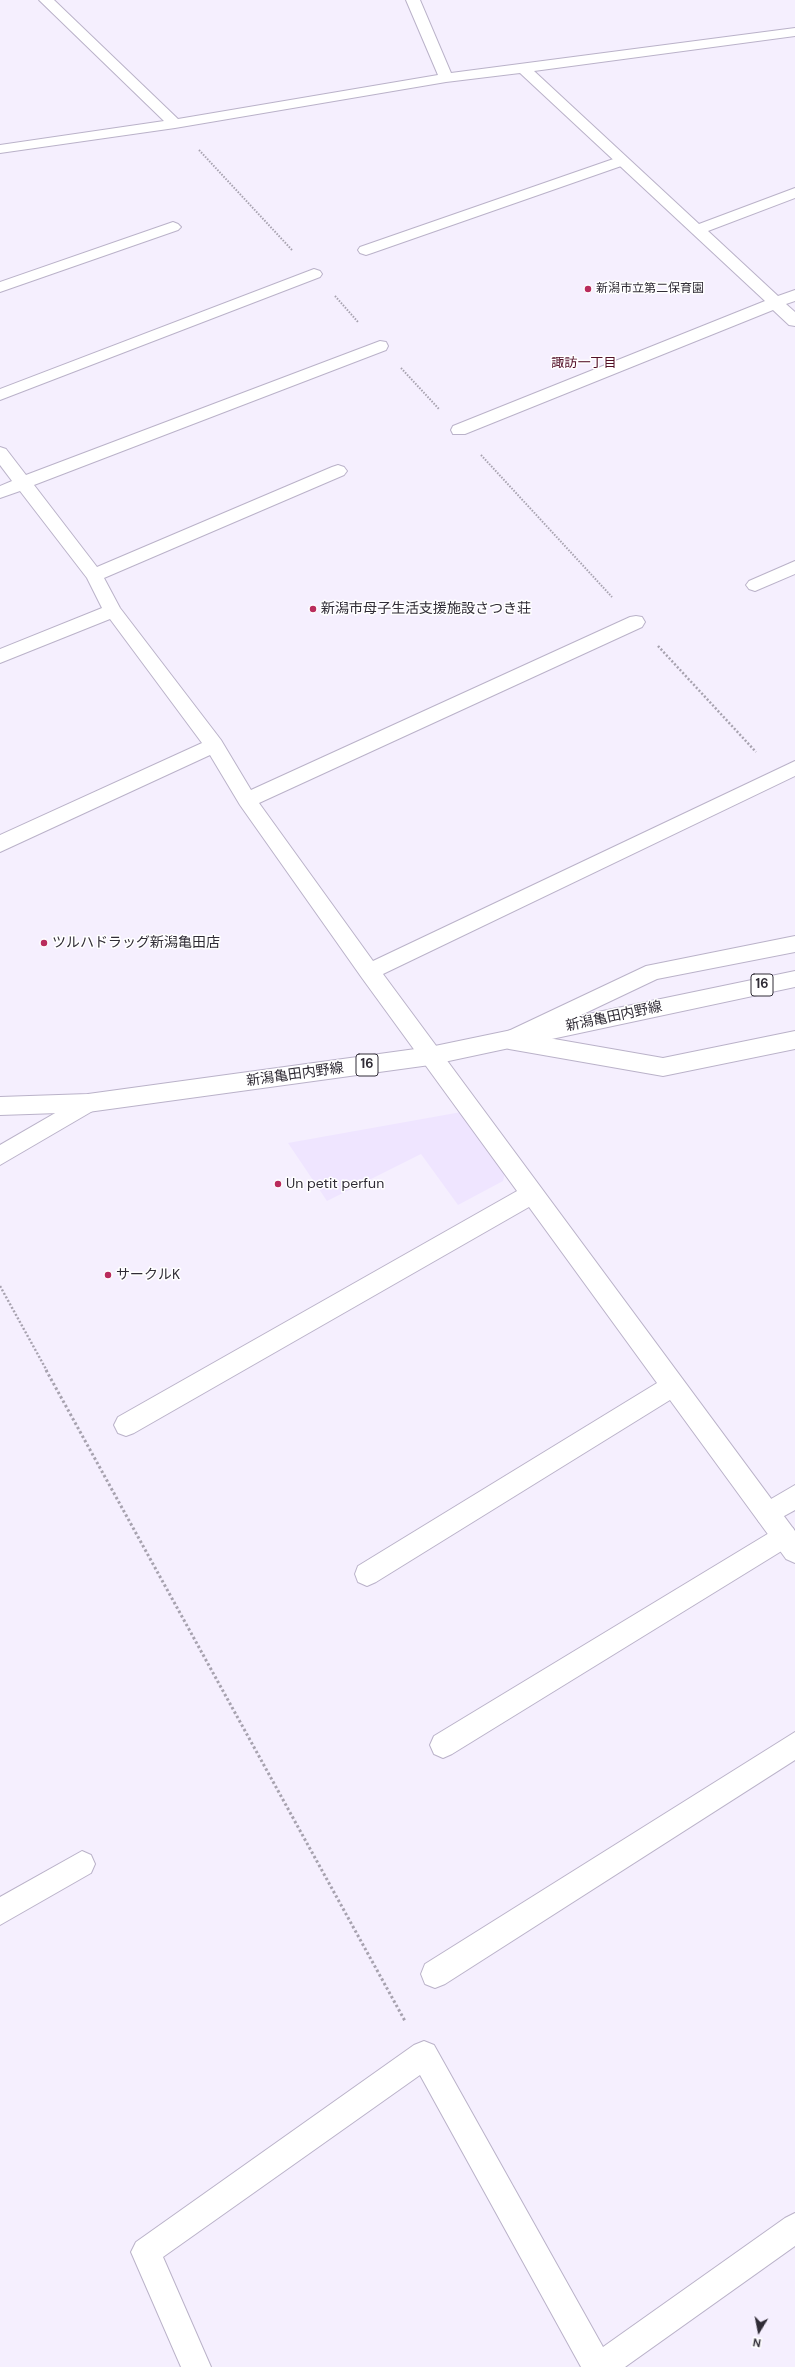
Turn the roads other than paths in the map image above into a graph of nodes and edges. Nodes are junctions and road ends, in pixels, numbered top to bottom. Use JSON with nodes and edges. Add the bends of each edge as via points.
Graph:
{"nodes":[{"id":1,"x":46,"y":0,"type":"edge"},
{"id":2,"x":414,"y":0,"type":"edge"},
{"id":3,"x":795,"y":32,"type":"edge"},
{"id":4,"x":523,"y":68,"type":"junction"},
{"id":5,"x":446,"y":78,"type":"junction"},
{"id":6,"x":175,"y":124,"type":"junction"},
{"id":7,"x":0,"y":150,"type":"edge"},
{"id":8,"x":622,"y":161,"type":"junction"},
{"id":9,"x":795,"y":193,"type":"edge"},
{"id":10,"x":173,"y":227,"type":"dead end"},
{"id":11,"x":697,"y":230,"type":"junction"},
{"id":12,"x":366,"y":250,"type":"dead end"},
{"id":13,"x":314,"y":274,"type":"dead end"},
{"id":14,"x":0,"y":287,"type":"edge"},
{"id":15,"x":795,"y":295,"type":"edge"},
{"id":16,"x":776,"y":303,"type":"junction"},
{"id":17,"x":795,"y":321,"type":"edge"},
{"id":18,"x":380,"y":346,"type":"dead end"},
{"id":19,"x":0,"y":395,"type":"edge"},
{"id":20,"x":458,"y":430,"type":"dead end"},
{"id":21,"x":0,"y":453,"type":"edge"},
{"id":22,"x":338,"y":470,"type":"dead end"},
{"id":23,"x":23,"y":484,"type":"junction"},
{"id":24,"x":0,"y":492,"type":"edge"},
{"id":25,"x":795,"y":567,"type":"edge"},
{"id":26,"x":94,"y":576,"type":"junction"},
{"id":27,"x":755,"y":585,"type":"dead end"},
{"id":28,"x":113,"y":611,"type":"junction"},
{"id":29,"x":636,"y":622,"type":"dead end"},
{"id":30,"x":0,"y":656,"type":"edge"},
{"id":31,"x":214,"y":745,"type":"junction"},
{"id":32,"x":795,"y":768,"type":"edge"},
{"id":33,"x":247,"y":800,"type":"junction"},
{"id":34,"x":0,"y":844,"type":"edge"},
{"id":35,"x":795,"y":944,"type":"edge"},
{"id":36,"x":369,"y":972,"type":"junction"},
{"id":37,"x":795,"y":979,"type":"edge"},
{"id":38,"x":509,"y":1040,"type":"junction"},
{"id":39,"x":795,"y":1040,"type":"edge"},
{"id":40,"x":430,"y":1056,"type":"junction"},
{"id":41,"x":88,"y":1103,"type":"junction"},
{"id":42,"x":0,"y":1106,"type":"edge"},
{"id":43,"x":0,"y":1156,"type":"edge"},
{"id":44,"x":532,"y":1194,"type":"junction"},
{"id":45,"x":673,"y":1386,"type":"junction"},
{"id":46,"x":126,"y":1425,"type":"dead end"},
{"id":47,"x":795,"y":1496,"type":"edge"},
{"id":48,"x":768,"y":1514,"type":"junction"},
{"id":49,"x":789,"y":1544,"type":"edge"},
{"id":50,"x":367,"y":1574,"type":"dead end"},
{"id":51,"x":443,"y":1745,"type":"dead end"},
{"id":52,"x":795,"y":1745,"type":"edge"},
{"id":53,"x":82,"y":1864,"type":"dead end"},
{"id":54,"x":0,"y":1912,"type":"edge"},
{"id":55,"x":435,"y":1974,"type":"dead end"},
{"id":56,"x":795,"y":2228,"type":"edge"},
{"id":57,"x":196,"y":2367,"type":"edge"},
{"id":58,"x":599,"y":2367,"type":"edge"}],
"edges":[{"from":1,"to":6,"type":"street"},
{"from":2,"to":5,"type":"street"},
{"from":3,"to":4,"type":"street"},
{"from":4,"to":5,"type":"street"},
{"from":4,"to":8,"type":"street"},
{"from":5,"to":6,"type":"street"},
{"from":6,"to":7,"type":"street"},
{"from":8,"to":11,"type":"street"},
{"from":8,"to":12,"type":"street"},
{"from":9,"to":11,"type":"street"},
{"from":10,"to":14,"type":"street"},
{"from":11,"to":16,"type":"street"},
{"from":13,"to":19,"type":"street"},
{"from":15,"to":16,"type":"street"},
{"from":16,"to":17,"type":"street"},
{"from":16,"to":20,"type":"street"},
{"from":18,"to":23,"type":"street"},
{"from":21,"to":23,"type":"street"},
{"from":22,"to":26,"type":"street"},
{"from":23,"to":24,"type":"street"},
{"from":23,"to":26,"type":"street"},
{"from":25,"to":27,"type":"street"},
{"from":26,"to":28,"type":"street"},
{"from":28,"to":30,"type":"street"},
{"from":28,"to":31,"type":"street"},
{"from":29,"to":33,"type":"street"},
{"from":31,"to":33,"type":"street"},
{"from":31,"to":34,"type":"street"},
{"from":32,"to":36,"type":"street"},
{"from":33,"to":36,"type":"street"},
{"from":35,"to":38,"type":"street","via":[[653,972]]},
{"from":36,"to":40,"type":"street"},
{"from":37,"to":38,"type":"street","name":"新潟亀田内野線","number":"16"},
{"from":38,"to":39,"type":"street","via":[[663,1067]]},
{"from":38,"to":40,"type":"street","name":"新潟亀田内野線","number":"16"},
{"from":40,"to":41,"type":"street","name":"新潟亀田内野線","number":"16"},
{"from":40,"to":44,"type":"street"},
{"from":41,"to":42,"type":"street","name":"新潟亀田内野線","number":"16"},
{"from":41,"to":43,"type":"street"},
{"from":44,"to":45,"type":"street"},
{"from":44,"to":46,"type":"street"},
{"from":45,"to":48,"type":"street"},
{"from":45,"to":50,"type":"street"},
{"from":47,"to":48,"type":"street"},
{"from":48,"to":49,"type":"street"},
{"from":49,"to":51,"type":"street"},
{"from":52,"to":55,"type":"street"},
{"from":53,"to":54,"type":"street"},
{"from":56,"to":58,"type":"street"},
{"from":57,"to":58,"type":"street","via":[[146,2252],[424,2055]]}]}
